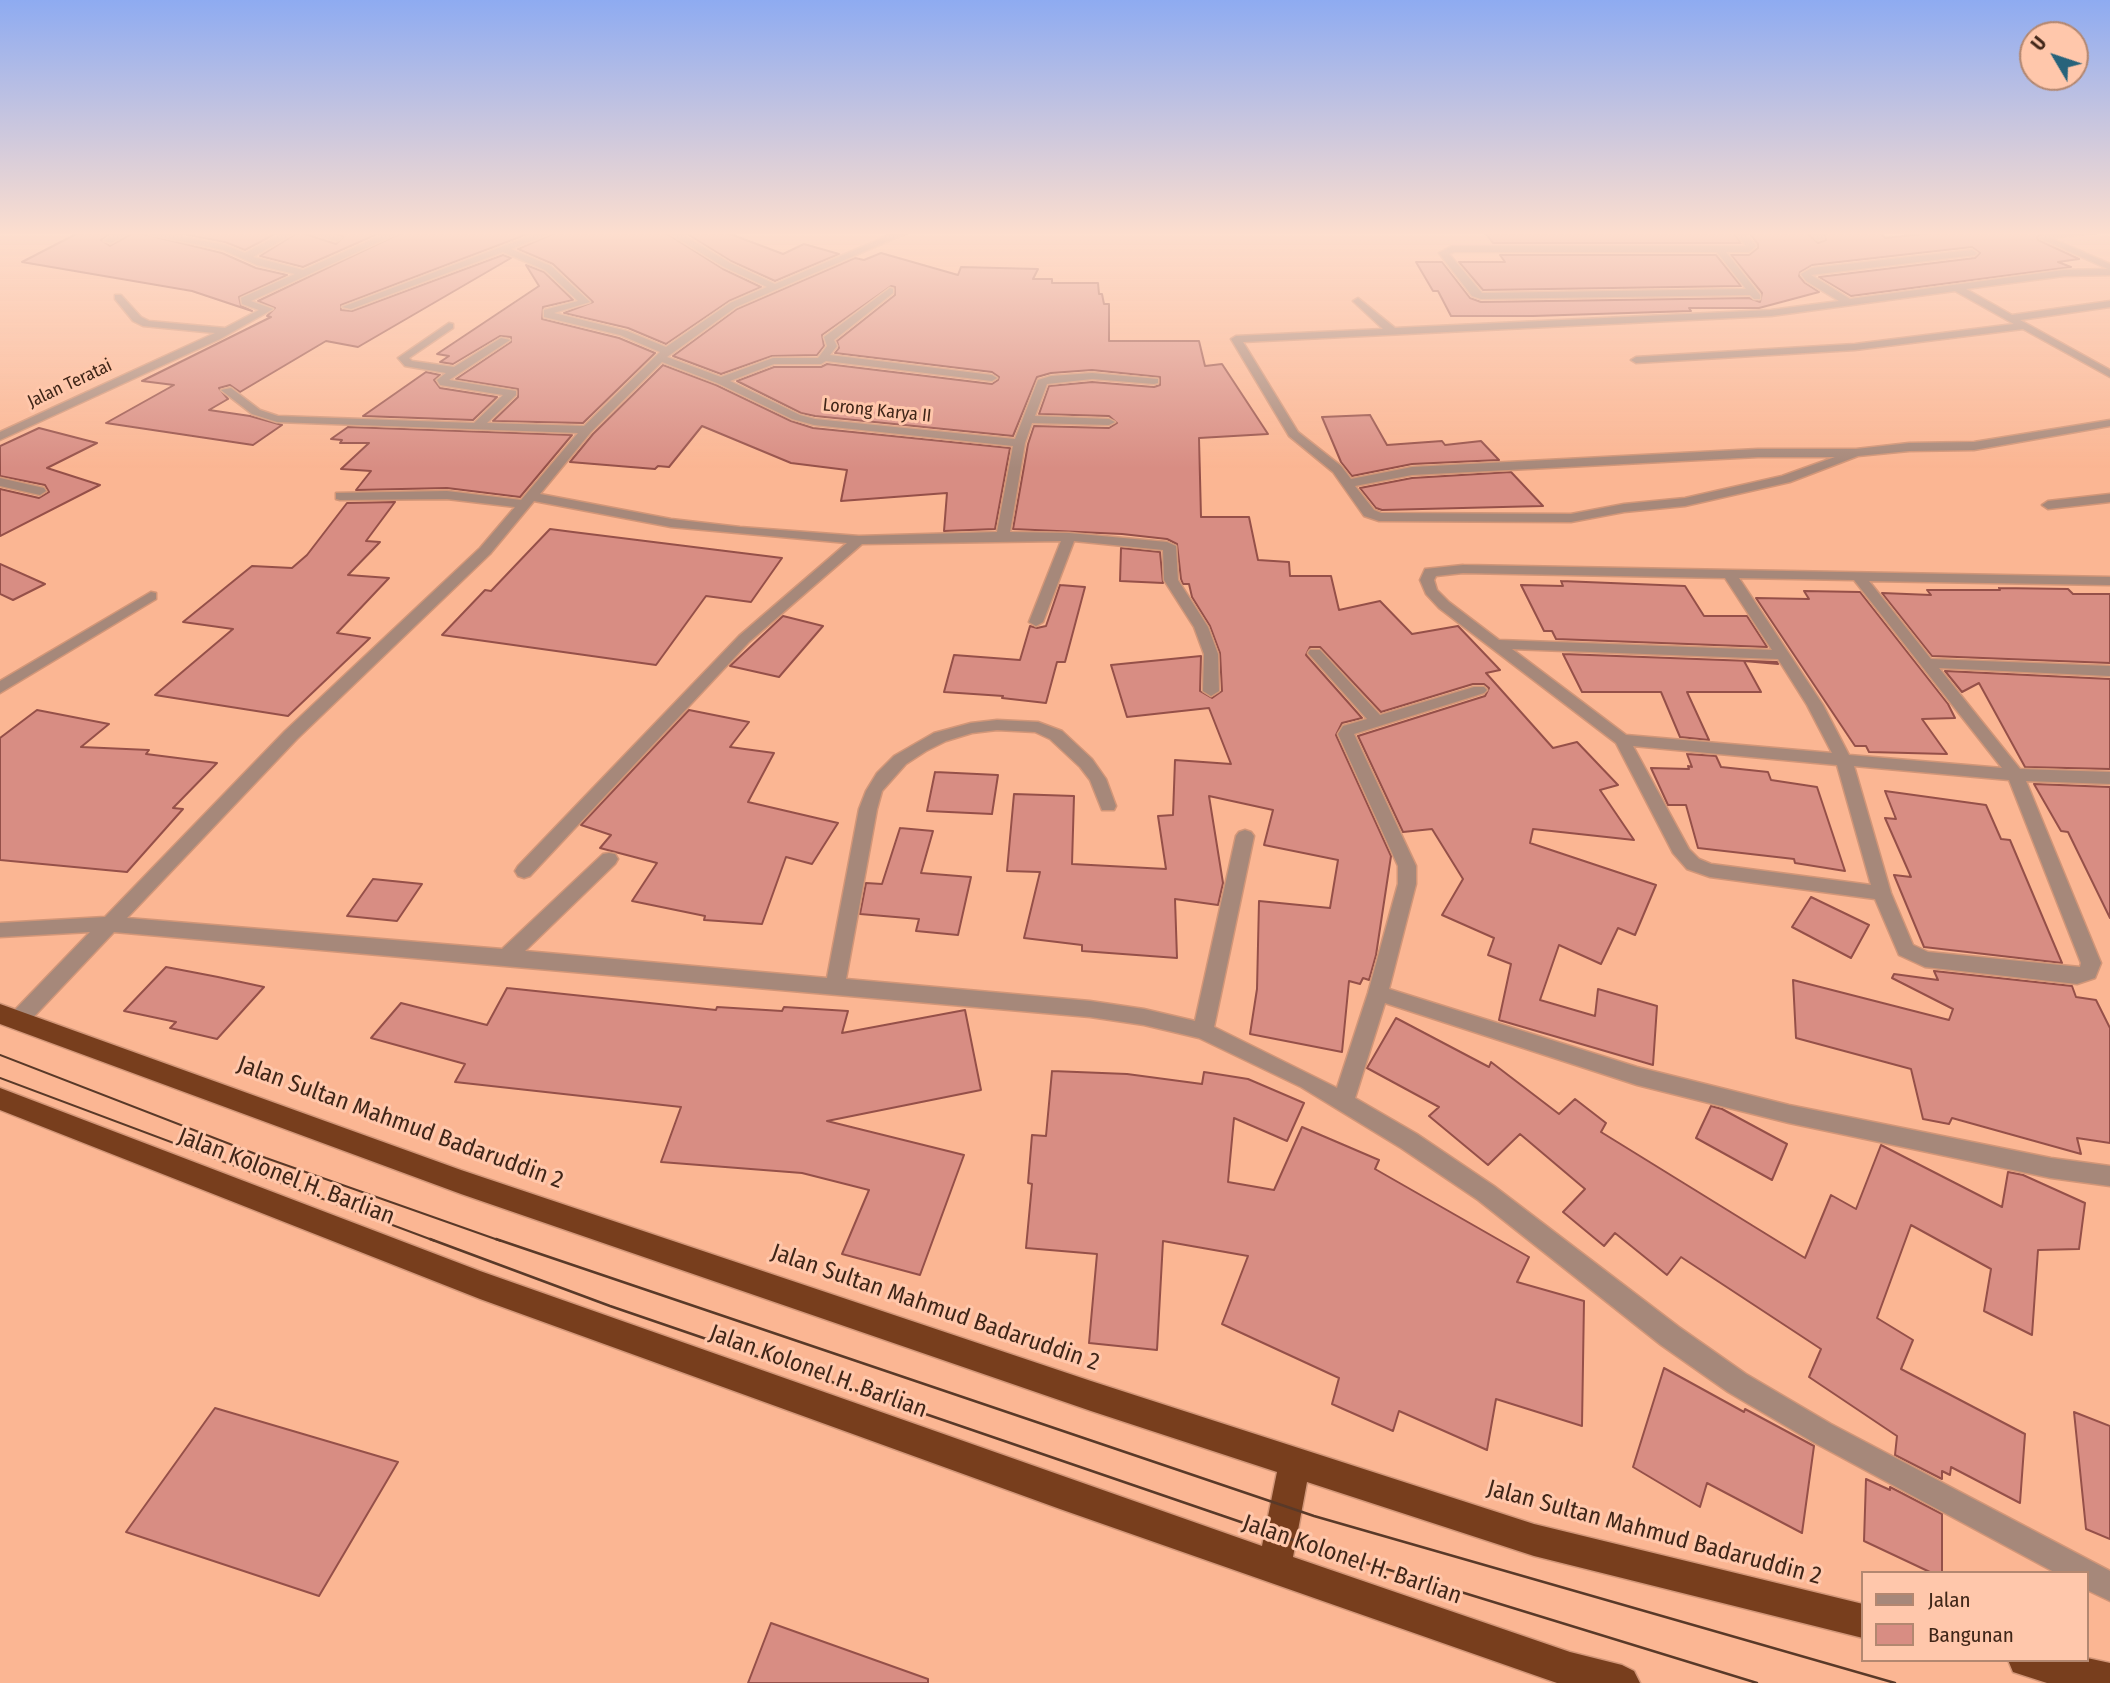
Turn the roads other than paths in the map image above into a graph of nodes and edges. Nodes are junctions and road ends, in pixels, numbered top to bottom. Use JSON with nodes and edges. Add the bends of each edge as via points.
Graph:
{"nodes":[{"id":1,"x":130,"y":311,"type":"edge"},
{"id":2,"x":265,"y":311,"type":"edge"},
{"id":3,"x":553,"y":311,"type":"edge"},
{"id":4,"x":725,"y":311,"type":"edge"},
{"id":5,"x":865,"y":311,"type":"edge"},
{"id":6,"x":1369,"y":311,"type":"edge"},
{"id":7,"x":1562,"y":311,"type":"edge"},
{"id":8,"x":1650,"y":311,"type":"edge"},
{"id":9,"x":1769,"y":311,"type":"edge"},
{"id":10,"x":1793,"y":311,"type":"edge"},
{"id":11,"x":1997,"y":311,"type":"edge"},
{"id":12,"x":2063,"y":311,"type":"edge"},
{"id":13,"x":1771,"y":313,"type":"junction"},
{"id":14,"x":2010,"y":318,"type":"junction"},
{"id":15,"x":449,"y":326,"type":"dead end"},
{"id":16,"x":2024,"y":326,"type":"junction"},
{"id":17,"x":228,"y":331,"type":"junction"},
{"id":18,"x":1392,"y":331,"type":"junction"},
{"id":19,"x":505,"y":340,"type":"dead end"},
{"id":20,"x":664,"y":354,"type":"junction"},
{"id":21,"x":825,"y":358,"type":"junction"},
{"id":22,"x":1636,"y":360,"type":"dead end"},
{"id":23,"x":456,"y":371,"type":"junction"},
{"id":24,"x":2110,"y":374,"type":"edge"},
{"id":25,"x":992,"y":378,"type":"dead end"},
{"id":26,"x":721,"y":381,"type":"junction"},
{"id":27,"x":1154,"y":381,"type":"dead end"},
{"id":28,"x":227,"y":390,"type":"dead end"},
{"id":29,"x":1028,"y":419,"type":"junction"},
{"id":30,"x":1109,"y":422,"type":"dead end"},
{"id":31,"x":2110,"y":423,"type":"edge"},
{"id":32,"x":477,"y":426,"type":"junction"},
{"id":33,"x":587,"y":430,"type":"junction"},
{"id":34,"x":0,"y":436,"type":"edge"},
{"id":35,"x":1019,"y":443,"type":"junction"},
{"id":36,"x":1856,"y":453,"type":"junction"},
{"id":37,"x":0,"y":482,"type":"edge"},
{"id":38,"x":1349,"y":483,"type":"junction"},
{"id":39,"x":40,"y":491,"type":"dead end"},
{"id":40,"x":340,"y":496,"type":"dead end"},
{"id":41,"x":2110,"y":498,"type":"edge"},
{"id":42,"x":527,"y":500,"type":"junction"},
{"id":43,"x":2048,"y":505,"type":"dead end"},
{"id":44,"x":1003,"y":536,"type":"junction"},
{"id":45,"x":1069,"y":537,"type":"junction"},
{"id":46,"x":859,"y":540,"type":"junction"},
{"id":47,"x":1730,"y":575,"type":"junction"},
{"id":48,"x":1858,"y":576,"type":"junction"},
{"id":49,"x":2110,"y":581,"type":"edge"},
{"id":50,"x":151,"y":596,"type":"dead end"},
{"id":51,"x":1036,"y":622,"type":"dead end"},
{"id":52,"x":1496,"y":644,"type":"junction"},
{"id":53,"x":1315,"y":653,"type":"dead end"},
{"id":54,"x":1782,"y":656,"type":"junction"},
{"id":55,"x":1927,"y":663,"type":"junction"},
{"id":56,"x":2110,"y":671,"type":"edge"},
{"id":57,"x":0,"y":688,"type":"edge"},
{"id":58,"x":1479,"y":690,"type":"dead end"},
{"id":59,"x":1212,"y":691,"type":"dead end"},
{"id":60,"x":1377,"y":721,"type":"junction"},
{"id":61,"x":1622,"y":740,"type":"junction"},
{"id":62,"x":1844,"y":761,"type":"junction"},
{"id":63,"x":2015,"y":774,"type":"junction"},
{"id":64,"x":2110,"y":778,"type":"edge"},
{"id":65,"x":1108,"y":806,"type":"dead end"},
{"id":66,"x":1245,"y":836,"type":"dead end"},
{"id":67,"x":609,"y":859,"type":"dead end"},
{"id":68,"x":524,"y":871,"type":"dead end"},
{"id":69,"x":1882,"y":894,"type":"junction"},
{"id":70,"x":109,"y":924,"type":"junction"},
{"id":71,"x":0,"y":930,"type":"edge"},
{"id":72,"x":506,"y":957,"type":"junction"},
{"id":73,"x":835,"y":987,"type":"junction"},
{"id":74,"x":1378,"y":993,"type":"junction"},
{"id":75,"x":9,"y":1017,"type":"edge"},
{"id":76,"x":1203,"y":1031,"type":"junction"},
{"id":77,"x":0,"y":1099,"type":"edge"},
{"id":78,"x":1343,"y":1103,"type":"junction"},
{"id":79,"x":2110,"y":1177,"type":"edge"},
{"id":80,"x":1295,"y":1462,"type":"junction"},
{"id":81,"x":1274,"y":1567,"type":"junction"},
{"id":82,"x":2082,"y":1571,"type":"edge"},
{"id":83,"x":2089,"y":1575,"type":"edge"},
{"id":84,"x":2110,"y":1587,"type":"edge"},
{"id":85,"x":1862,"y":1621,"type":"edge"},
{"id":86,"x":2033,"y":1662,"type":"edge"},
{"id":87,"x":2110,"y":1681,"type":"edge"},
{"id":88,"x":1622,"y":1683,"type":"edge"}],
"edges":[{"from":1,"to":17,"type":"street","via":[[146,324]]},
{"from":2,"to":17,"type":"street","name":"Jalan Teratai"},
{"from":3,"to":20,"type":"street","name":"Lorong Karya II","via":[[548,315],[623,333]]},
{"from":4,"to":20,"type":"street"},
{"from":5,"to":21,"type":"street","via":[[828,339],[832,346]]},
{"from":6,"to":18,"type":"street"},
{"from":7,"to":18,"type":"street"},
{"from":8,"to":13,"type":"street"},
{"from":9,"to":13,"type":"street"},
{"from":10,"to":13,"type":"street"},
{"from":11,"to":14,"type":"street"},
{"from":12,"to":14,"type":"street"},
{"from":14,"to":16,"type":"street"},
{"from":15,"to":23,"type":"street","via":[[403,358]]},
{"from":16,"to":22,"type":"street","via":[[1843,348]]},
{"from":16,"to":24,"type":"street"},
{"from":17,"to":34,"type":"street","name":"Jalan Teratai"},
{"from":18,"to":38,"type":"street","via":[[1236,339],[1293,435],[1331,462]]},
{"from":19,"to":23,"type":"street"},
{"from":20,"to":26,"type":"street","name":"Lorong Karya II"},
{"from":20,"to":33,"type":"street"},
{"from":21,"to":25,"type":"street"},
{"from":21,"to":26,"type":"street","via":[[815,363],[773,361]]},
{"from":23,"to":32,"type":"street","via":[[442,381],[512,394]]},
{"from":26,"to":35,"type":"street","name":"Lorong Karya II","via":[[814,422]]},
{"from":27,"to":29,"type":"street","via":[[1092,376],[1048,379],[1042,382]]},
{"from":28,"to":32,"type":"street","via":[[257,412],[277,419]]},
{"from":29,"to":30,"type":"street"},
{"from":29,"to":35,"type":"street"},
{"from":31,"to":36,"type":"street","via":[[1974,446]]},
{"from":32,"to":33,"type":"street"},
{"from":33,"to":42,"type":"street"},
{"from":35,"to":44,"type":"street"},
{"from":36,"to":38,"type":"street","via":[[1758,453],[1412,471]]},
{"from":36,"to":38,"type":"street","via":[[1774,482],[1685,502],[1571,518],[1379,517],[1369,513]]},
{"from":37,"to":39,"type":"street"},
{"from":40,"to":42,"type":"street"},
{"from":41,"to":43,"type":"street"},
{"from":42,"to":46,"type":"street","via":[[682,524]]},
{"from":42,"to":70,"type":"street","via":[[478,558],[291,735]]},
{"from":44,"to":45,"type":"street"},
{"from":44,"to":46,"type":"street"},
{"from":45,"to":51,"type":"street"},
{"from":45,"to":59,"type":"street","via":[[1171,549],[1171,580],[1201,627],[1211,654]]},
{"from":46,"to":68,"type":"street","via":[[753,630]]},
{"from":47,"to":48,"type":"street"},
{"from":47,"to":52,"type":"street","via":[[1430,572],[1431,591]]},
{"from":47,"to":54,"type":"street"},
{"from":48,"to":49,"type":"street"},
{"from":48,"to":55,"type":"street"},
{"from":50,"to":57,"type":"street"},
{"from":52,"to":54,"type":"street"},
{"from":52,"to":61,"type":"street"},
{"from":53,"to":60,"type":"street"},
{"from":54,"to":62,"type":"street","via":[[1815,705]]},
{"from":55,"to":56,"type":"street"},
{"from":55,"to":63,"type":"street"},
{"from":58,"to":60,"type":"street"},
{"from":60,"to":74,"type":"street","via":[[1349,730],[1346,736],[1407,866],[1407,884]]},
{"from":61,"to":62,"type":"street"},
{"from":61,"to":69,"type":"street","via":[[1682,853],[1693,864]]},
{"from":62,"to":63,"type":"street"},
{"from":62,"to":69,"type":"street"},
{"from":63,"to":64,"type":"street"},
{"from":63,"to":69,"type":"street","via":[[2091,963],[2088,973],[2077,976],[1919,958],[1906,950]]},
{"from":65,"to":73,"type":"street","via":[[1086,763],[1056,736],[1038,727],[971,728],[940,737],[900,760],[883,777],[868,809]]},
{"from":66,"to":76,"type":"street"},
{"from":67,"to":72,"type":"street"},
{"from":70,"to":71,"type":"street"},
{"from":70,"to":72,"type":"street"},
{"from":70,"to":75,"type":"street"},
{"from":72,"to":73,"type":"street"},
{"from":73,"to":76,"type":"street","via":[[1090,1009]]},
{"from":74,"to":78,"type":"street"},
{"from":74,"to":79,"type":"street","via":[[1637,1076],[1789,1114]]},
{"from":75,"to":80,"type":"highway","name":"Jalan Sultan Mahmud Badaruddin 2","via":[[461,1182]]},
{"from":76,"to":78,"type":"street"},
{"from":77,"to":81,"type":"highway","name":"Jalan Kolonel H. Barlian","via":[[480,1285]]},
{"from":78,"to":82,"type":"street","via":[[1486,1193],[1738,1383],[1822,1433]]},
{"from":80,"to":81,"type":"highway"},
{"from":80,"to":85,"type":"highway","name":"Jalan Sultan Mahmud Badaruddin 2","via":[[1534,1541]]},
{"from":81,"to":88,"type":"highway","name":"Jalan Kolonel H. Barlian","via":[[1570,1670]]},
{"from":83,"to":84,"type":"street"},
{"from":86,"to":87,"type":"highway"}]}
